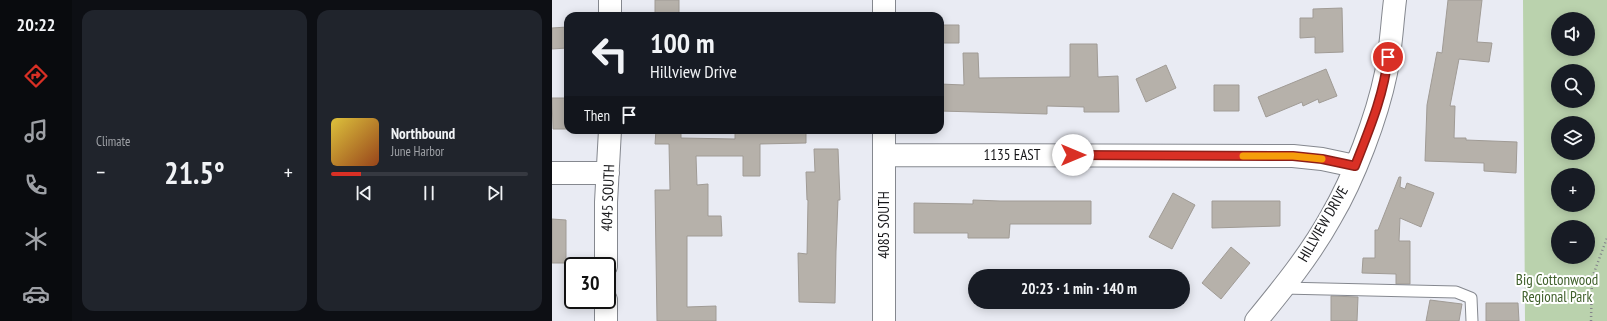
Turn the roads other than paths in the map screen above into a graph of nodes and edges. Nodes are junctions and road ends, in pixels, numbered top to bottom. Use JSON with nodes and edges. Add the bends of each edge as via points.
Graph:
{"nodes":[{"id":1,"x":610,"y":0,"type":"edge"},
{"id":2,"x":884,"y":0,"type":"edge"},
{"id":3,"x":1395,"y":0,"type":"edge"},
{"id":4,"x":610,"y":12,"type":"edge"},
{"id":5,"x":884,"y":12,"type":"edge"},
{"id":6,"x":610,"y":134,"type":"edge"},
{"id":7,"x":884,"y":134,"type":"edge"},
{"id":8,"x":884,"y":155,"type":"junction"},
{"id":9,"x":1355,"y":166,"type":"junction"},
{"id":10,"x":552,"y":173,"type":"edge"},
{"id":11,"x":608,"y":173,"type":"junction"},
{"id":12,"x":606,"y":257,"type":"edge"},
{"id":13,"x":1284,"y":288,"type":"junction"},
{"id":14,"x":606,"y":309,"type":"edge"},
{"id":15,"x":606,"y":321,"type":"edge"},
{"id":16,"x":884,"y":321,"type":"edge"},
{"id":17,"x":1256,"y":321,"type":"edge"},
{"id":18,"x":1472,"y":321,"type":"edge"}],
"edges":[{"from":1,"to":4,"type":"street"},
{"from":2,"to":5,"type":"street"},
{"from":3,"to":9,"type":"street","name":"HILLVIEW DRIVE","via":[[1387,71],[1377,109]]},
{"from":6,"to":11,"type":"street","name":"4045 SOUTH"},
{"from":7,"to":8,"type":"street","name":"4085 SOUTH"},
{"from":8,"to":9,"type":"street","name":"1135 EAST","via":[[1293,156]]},
{"from":8,"to":16,"type":"street","name":"4085 SOUTH"},
{"from":9,"to":13,"type":"street","name":"HILLVIEW DRIVE","via":[[1332,217]]},
{"from":10,"to":11,"type":"street"},
{"from":11,"to":12,"type":"street","name":"4045 SOUTH"},
{"from":13,"to":17,"type":"street","name":"HILLVIEW DRIVE"},
{"from":13,"to":18,"type":"lane","via":[[1456,292],[1471,298]]},
{"from":14,"to":15,"type":"street"}]}
